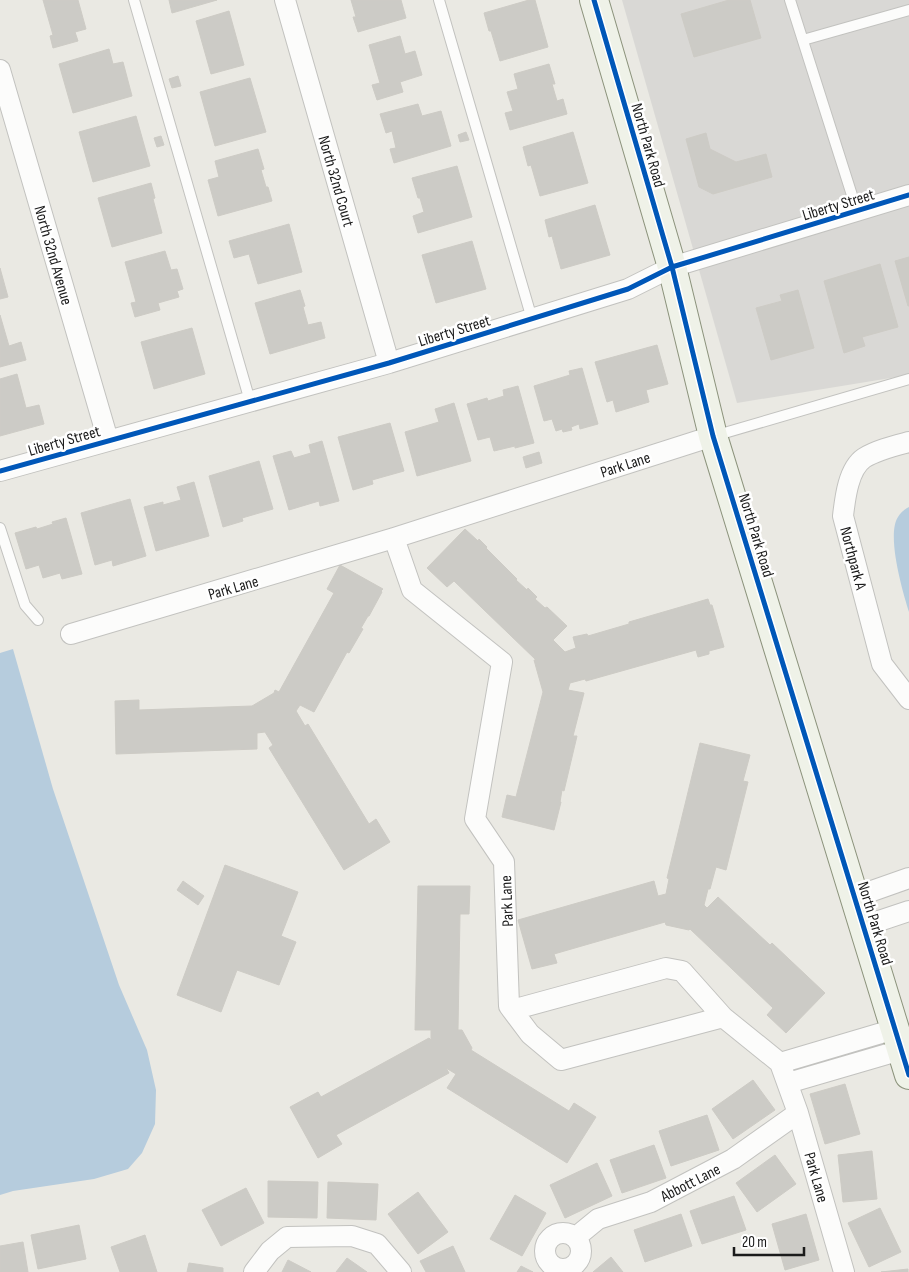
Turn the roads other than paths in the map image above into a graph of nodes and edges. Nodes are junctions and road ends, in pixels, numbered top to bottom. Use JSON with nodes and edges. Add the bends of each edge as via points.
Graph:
{"nodes":[{"id":1,"x":134,"y":0,"type":"edge"},
{"id":2,"x":285,"y":0,"type":"edge"},
{"id":3,"x":440,"y":0,"type":"edge"},
{"id":4,"x":594,"y":0,"type":"edge"},
{"id":5,"x":790,"y":0,"type":"edge"},
{"id":6,"x":909,"y":10,"type":"edge"},
{"id":7,"x":803,"y":40,"type":"junction"},
{"id":8,"x":0,"y":70,"type":"edge"},
{"id":9,"x":909,"y":195,"type":"edge"},
{"id":10,"x":857,"y":211,"type":"junction"},
{"id":11,"x":672,"y":267,"type":"junction"},
{"id":12,"x":532,"y":319,"type":"junction"},
{"id":13,"x":389,"y":363,"type":"junction"},
{"id":14,"x":909,"y":379,"type":"edge"},
{"id":15,"x":250,"y":401,"type":"junction"},
{"id":16,"x":714,"y":436,"type":"junction"},
{"id":17,"x":108,"y":440,"type":"junction"},
{"id":18,"x":909,"y":442,"type":"edge"},
{"id":19,"x":0,"y":471,"type":"edge"},
{"id":20,"x":0,"y":528,"type":"edge"},
{"id":21,"x":394,"y":538,"type":"junction"},
{"id":22,"x":38,"y":620,"type":"dead end"},
{"id":23,"x":71,"y":634,"type":"dead end"},
{"id":24,"x":909,"y":699,"type":"edge"},
{"id":25,"x":909,"y":878,"type":"edge"},
{"id":26,"x":855,"y":896,"type":"junction"},
{"id":27,"x":909,"y":911,"type":"edge"},
{"id":28,"x":864,"y":926,"type":"junction"},
{"id":29,"x":512,"y":1010,"type":"junction"},
{"id":30,"x":723,"y":1017,"type":"junction"},
{"id":31,"x":902,"y":1051,"type":"edge"},
{"id":32,"x":780,"y":1063,"type":"junction"},
{"id":33,"x":788,"y":1084,"type":"junction"},
{"id":34,"x":798,"y":1113,"type":"junction"},
{"id":35,"x":576,"y":1236,"type":"dead end"},
{"id":36,"x":254,"y":1272,"type":"edge"},
{"id":37,"x":401,"y":1272,"type":"edge"},
{"id":38,"x":844,"y":1272,"type":"edge"}],
"edges":[{"from":1,"to":15,"type":"lane"},
{"from":2,"to":13,"type":"street","name":"North 32nd Court"},
{"from":3,"to":12,"type":"lane"},
{"from":4,"to":11,"type":"street","name":"North Park Road"},
{"from":5,"to":7,"type":"lane"},
{"from":6,"to":7,"type":"lane"},
{"from":7,"to":10,"type":"lane"},
{"from":8,"to":17,"type":"street","name":"North 32nd Avenue"},
{"from":9,"to":10,"type":"street","name":"Liberty Street"},
{"from":10,"to":11,"type":"street","name":"Liberty Street"},
{"from":11,"to":12,"type":"street","name":"Liberty Street","via":[[628,289]]},
{"from":11,"to":16,"type":"street","name":"North Park Road"},
{"from":12,"to":13,"type":"street","name":"Liberty Street"},
{"from":13,"to":15,"type":"street","name":"Liberty Street"},
{"from":14,"to":16,"type":"lane"},
{"from":15,"to":17,"type":"street","name":"Liberty Street"},
{"from":16,"to":21,"type":"street","name":"Park Lane"},
{"from":16,"to":26,"type":"street","name":"North Park Road"},
{"from":17,"to":19,"type":"street","name":"Liberty Street"},
{"from":18,"to":24,"type":"street","name":"Northpark A","via":[[863,459],[853,472],[845,495],[843,516],[882,664]]},
{"from":20,"to":22,"type":"lane","via":[[25,605]]},
{"from":21,"to":23,"type":"street","name":"Park Lane"},
{"from":21,"to":29,"type":"street","name":"Park Lane","via":[[412,590],[502,662],[475,819],[504,862],[509,1006]]},
{"from":25,"to":26,"type":"street"},
{"from":26,"to":28,"type":"street","name":"North Park Road"},
{"from":27,"to":28,"type":"street"},
{"from":28,"to":31,"type":"street","name":"North Park Road"},
{"from":29,"to":30,"type":"street","via":[[666,968],[682,971]]},
{"from":29,"to":30,"type":"street","name":"Park Lane","via":[[530,1034],[561,1060]]},
{"from":30,"to":32,"type":"street"},
{"from":31,"to":32,"type":"street"},
{"from":31,"to":33,"type":"street"},
{"from":32,"to":33,"type":"street","name":"Park Lane"},
{"from":33,"to":34,"type":"street","name":"Park Lane"},
{"from":34,"to":35,"type":"street","name":"Abbott Lane","via":[[733,1159],[651,1202],[598,1219]]},
{"from":34,"to":38,"type":"street","name":"Park Lane"},
{"from":36,"to":37,"type":"street","via":[[270,1251],[287,1237],[352,1236],[377,1244]]}]}
